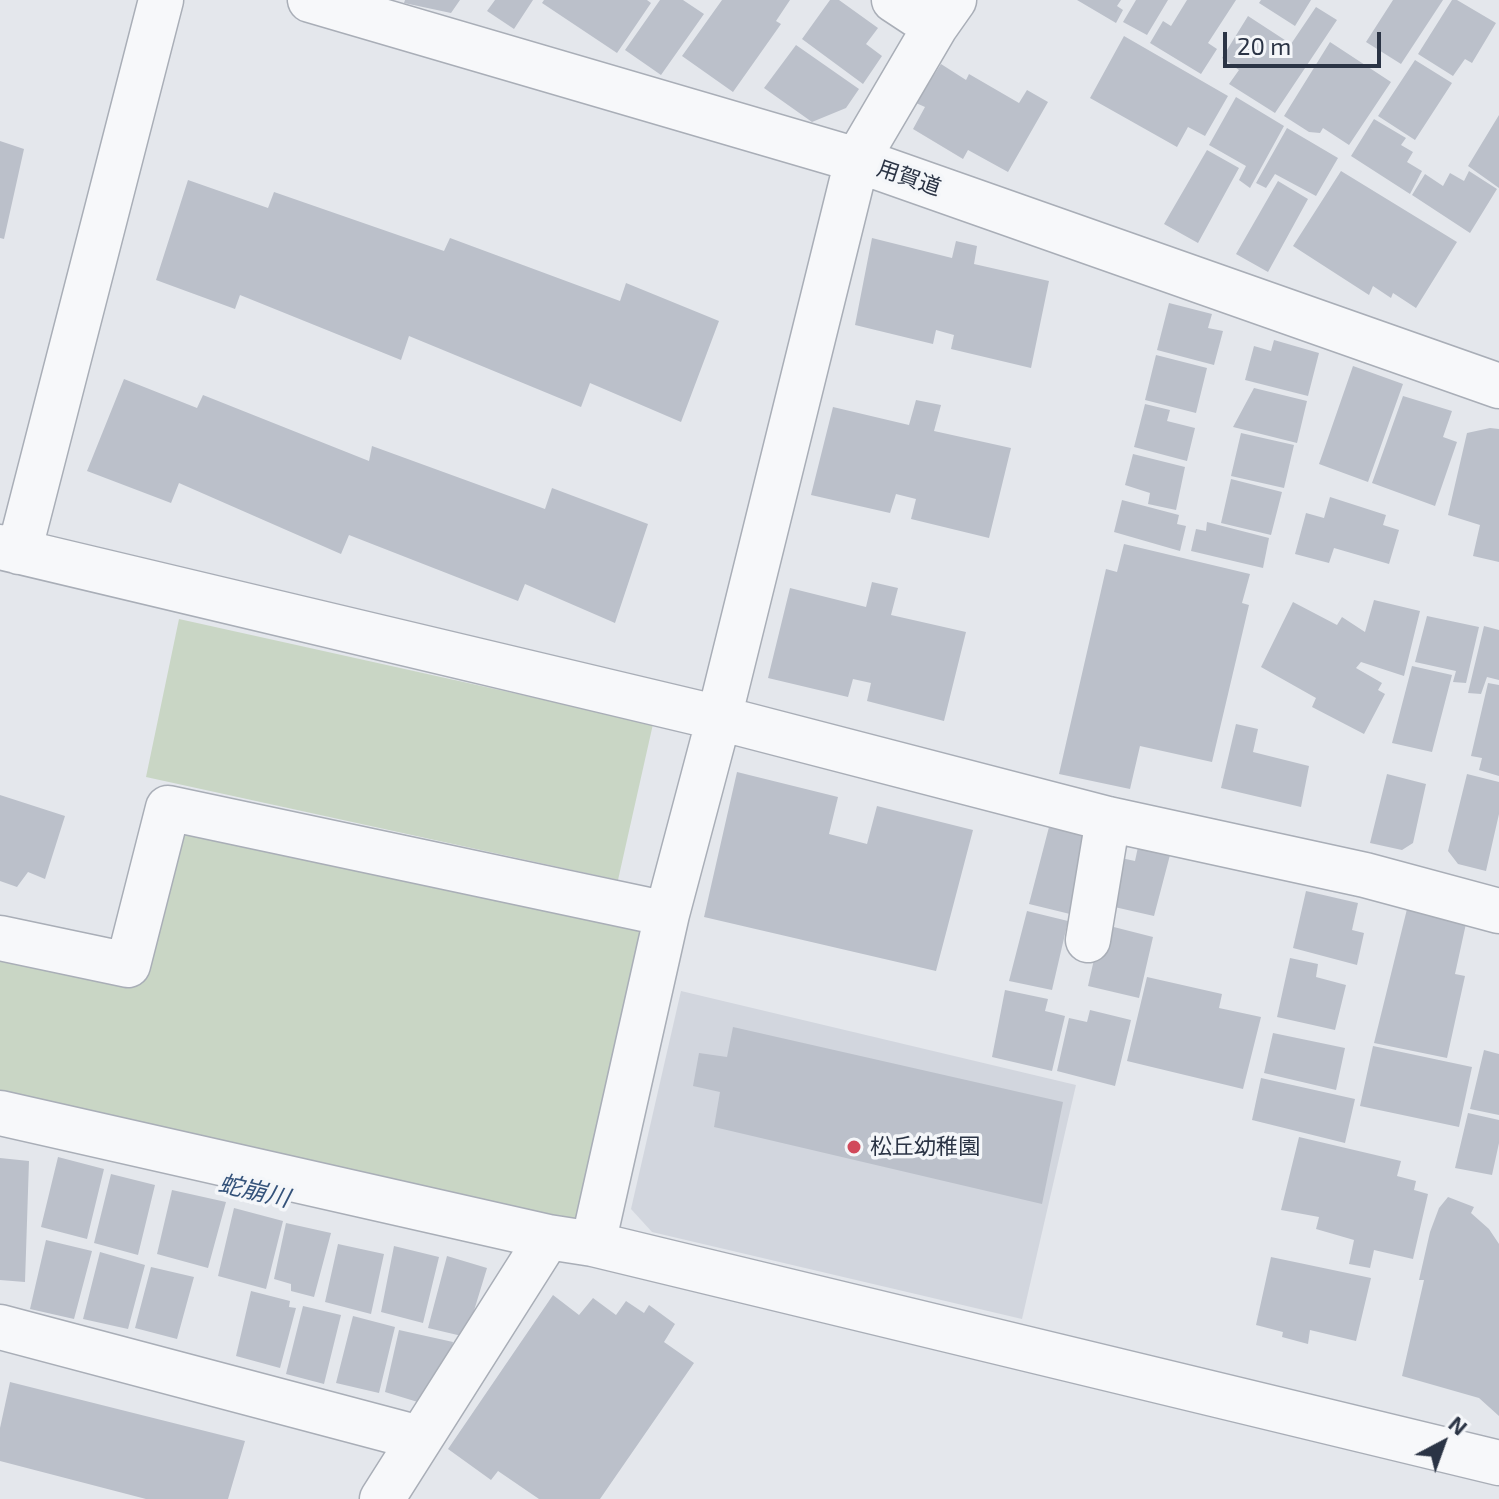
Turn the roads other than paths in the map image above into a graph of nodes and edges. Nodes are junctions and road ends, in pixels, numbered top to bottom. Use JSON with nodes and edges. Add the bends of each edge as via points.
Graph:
{"nodes":[{"id":1,"x":161,"y":0,"type":"edge"},
{"id":2,"x":310,"y":0,"type":"edge"},
{"id":3,"x":894,"y":0,"type":"edge"},
{"id":4,"x":944,"y":14,"type":"edge"},
{"id":5,"x":857,"y":160,"type":"junction"},
{"id":6,"x":1499,"y":386,"type":"edge"},
{"id":7,"x":9,"y":549,"type":"edge"},
{"id":8,"x":719,"y":718,"type":"junction"},
{"id":9,"x":1108,"y":819,"type":"junction"},
{"id":10,"x":1499,"y":911,"type":"edge"},
{"id":11,"x":667,"y":914,"type":"junction"},
{"id":12,"x":0,"y":938,"type":"edge"},
{"id":13,"x":1088,"y":940,"type":"dead end"},
{"id":14,"x":0,"y":1113,"type":"edge"},
{"id":15,"x":548,"y":1237,"type":"junction"},
{"id":16,"x":593,"y":1244,"type":"junction"},
{"id":17,"x":0,"y":1327,"type":"edge"},
{"id":18,"x":419,"y":1438,"type":"junction"},
{"id":19,"x":1499,"y":1463,"type":"edge"},
{"id":20,"x":382,"y":1499,"type":"edge"}],
"edges":[{"from":1,"to":7,"type":"street"},
{"from":2,"to":5,"type":"street","name":"用賀道"},
{"from":3,"to":4,"type":"street"},
{"from":4,"to":5,"type":"street"},
{"from":5,"to":6,"type":"street","name":"用賀道"},
{"from":5,"to":8,"type":"street"},
{"from":7,"to":8,"type":"street"},
{"from":8,"to":9,"type":"street"},
{"from":8,"to":11,"type":"street"},
{"from":9,"to":10,"type":"street","via":[[1365,875]]},
{"from":9,"to":13,"type":"street"},
{"from":11,"to":12,"type":"street","via":[[168,808],[128,965]]},
{"from":11,"to":16,"type":"street"},
{"from":14,"to":15,"type":"street"},
{"from":15,"to":16,"type":"street"},
{"from":15,"to":18,"type":"street"},
{"from":16,"to":19,"type":"street"},
{"from":17,"to":18,"type":"street"},
{"from":18,"to":20,"type":"street"}]}
